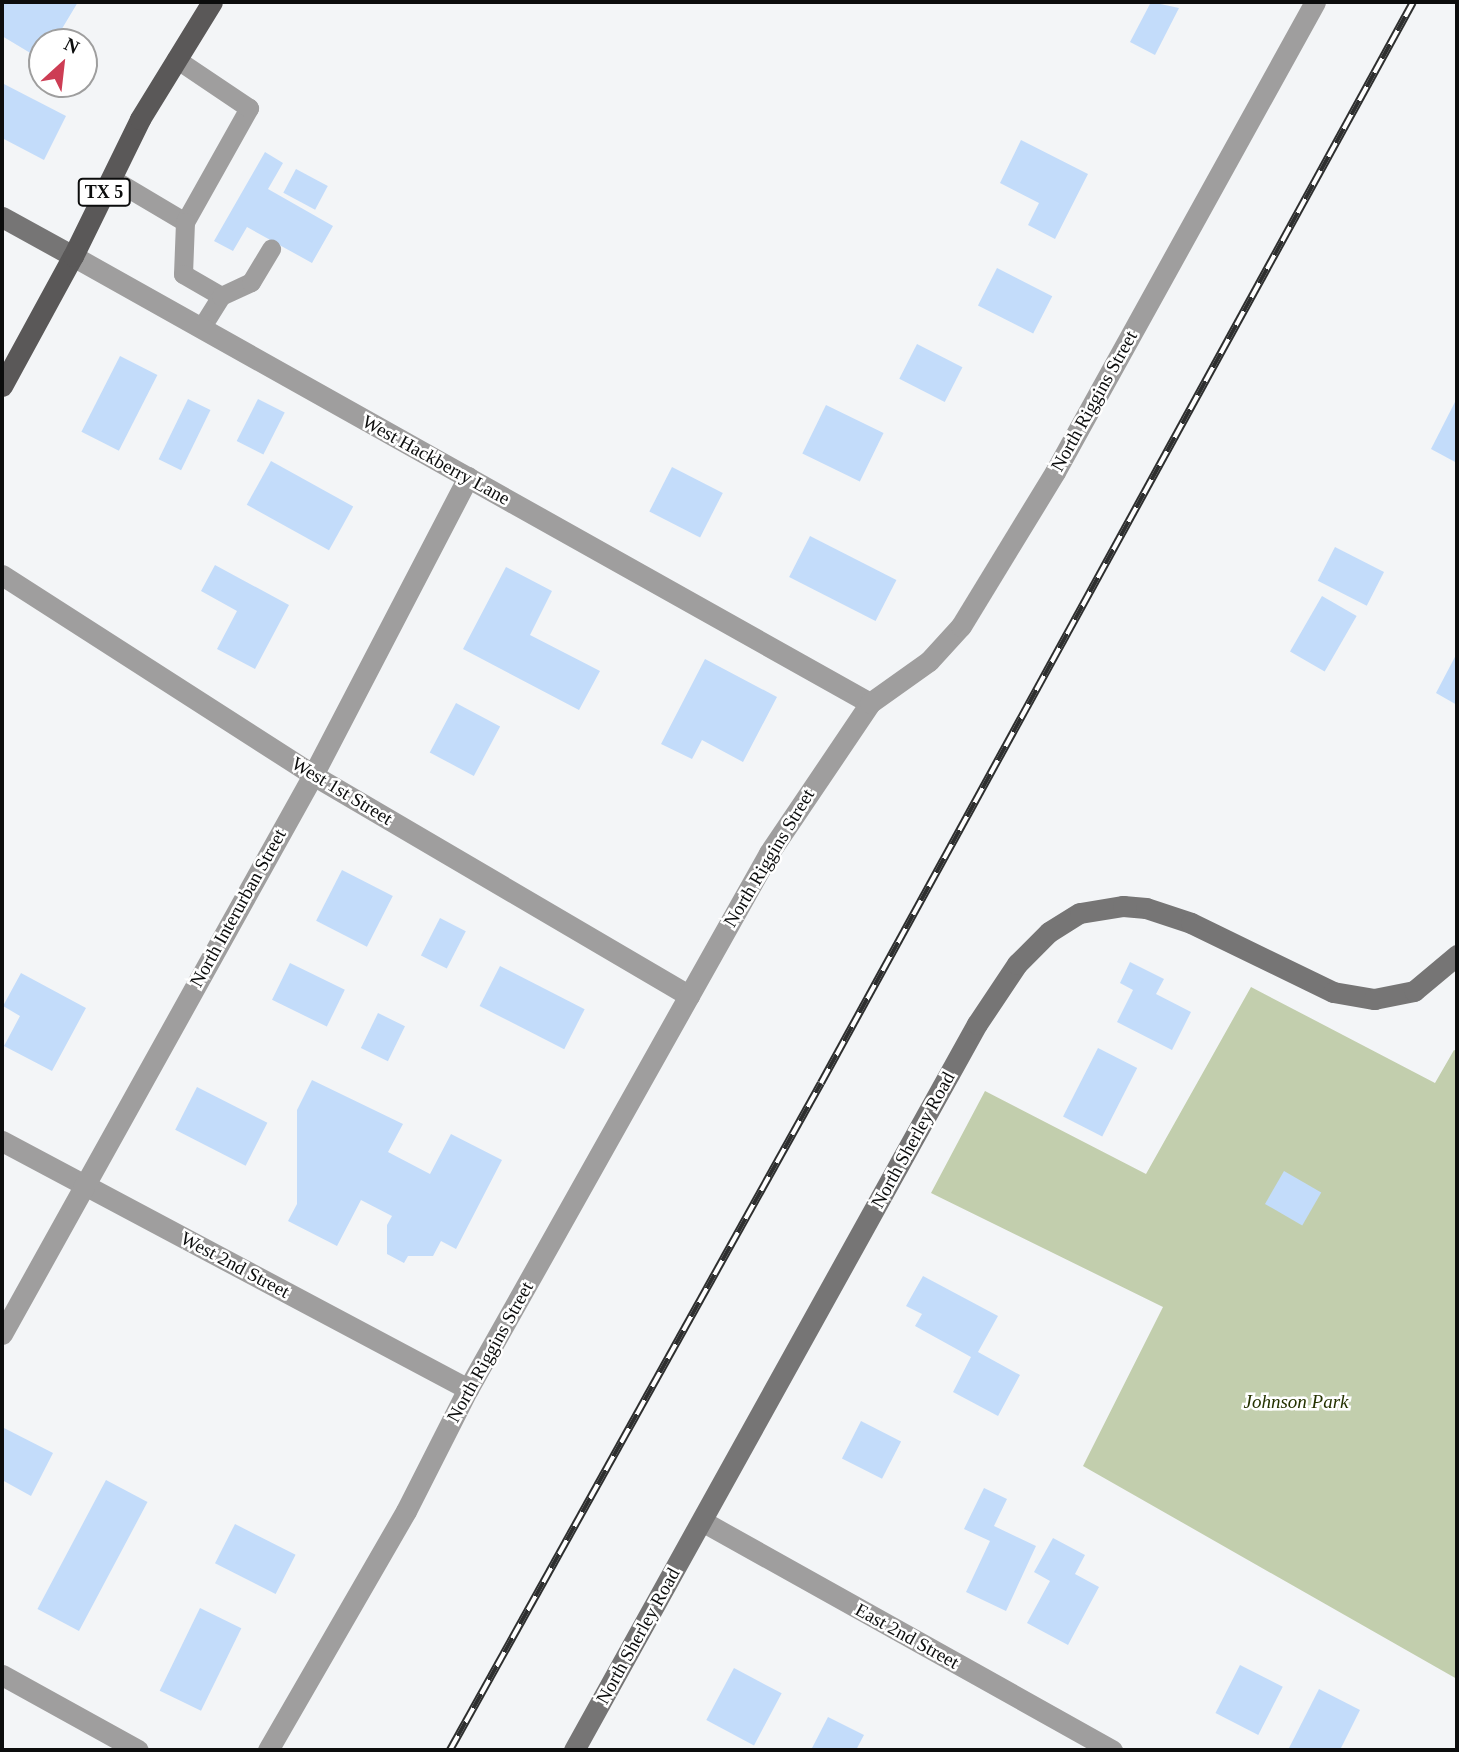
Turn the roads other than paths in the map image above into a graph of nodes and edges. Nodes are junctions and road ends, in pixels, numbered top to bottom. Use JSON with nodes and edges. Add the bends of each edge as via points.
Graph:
{"nodes":[{"id":1,"x":212,"y":2,"type":"edge"},
{"id":2,"x":1315,"y":2,"type":"edge"},
{"id":3,"x":176,"y":60,"type":"junction"},
{"id":4,"x":111,"y":178,"type":"junction"},
{"id":5,"x":2,"y":217,"type":"edge"},
{"id":6,"x":185,"y":222,"type":"junction"},
{"id":7,"x":271,"y":250,"type":"dead end"},
{"id":8,"x":74,"y":256,"type":"junction"},
{"id":9,"x":221,"y":296,"type":"junction"},
{"id":10,"x":201,"y":328,"type":"junction"},
{"id":11,"x":2,"y":386,"type":"edge"},
{"id":12,"x":468,"y":477,"type":"junction"},
{"id":13,"x":2,"y":575,"type":"edge"},
{"id":14,"x":870,"y":704,"type":"junction"},
{"id":15,"x":313,"y":775,"type":"junction"},
{"id":16,"x":1457,"y":955,"type":"edge"},
{"id":17,"x":689,"y":996,"type":"junction"},
{"id":18,"x":2,"y":1140,"type":"edge"},
{"id":19,"x":83,"y":1184,"type":"junction"},
{"id":20,"x":2,"y":1334,"type":"edge"},
{"id":21,"x":468,"y":1389,"type":"junction"},
{"id":22,"x":702,"y":1521,"type":"junction"},
{"id":23,"x":2,"y":1675,"type":"edge"},
{"id":24,"x":138,"y":1750,"type":"edge"},
{"id":25,"x":268,"y":1750,"type":"edge"},
{"id":26,"x":574,"y":1750,"type":"edge"},
{"id":27,"x":1112,"y":1750,"type":"edge"}],
"edges":[{"from":1,"to":3,"type":"main road","number":"TX 5"},
{"from":2,"to":14,"type":"street","name":"North Riggins Street","via":[[1055,472],[961,626],[929,661]]},
{"from":3,"to":4,"type":"main road","number":"TX 5","via":[[139,119]]},
{"from":3,"to":6,"type":"lane","via":[[249,108]]},
{"from":4,"to":6,"type":"lane"},
{"from":4,"to":8,"type":"main road","number":"TX 5"},
{"from":5,"to":8,"type":"main road","name":"West Hackberry Lane"},
{"from":6,"to":9,"type":"lane","via":[[183,274]]},
{"from":7,"to":9,"type":"lane","via":[[251,282]]},
{"from":8,"to":10,"type":"street","name":"West Hackberry Lane"},
{"from":8,"to":11,"type":"main road","number":"TX 5"},
{"from":9,"to":10,"type":"lane"},
{"from":10,"to":12,"type":"street","name":"West Hackberry Lane"},
{"from":12,"to":14,"type":"street","name":"West Hackberry Lane"},
{"from":12,"to":15,"type":"street","name":"North Interurban Street"},
{"from":13,"to":15,"type":"street","name":"West 1st Street"},
{"from":14,"to":17,"type":"street","name":"North Riggins Street","via":[[769,853]]},
{"from":15,"to":17,"type":"street","name":"West 1st Street"},
{"from":15,"to":19,"type":"street","name":"North Interurban Street"},
{"from":16,"to":22,"type":"main road","name":"North Sherley Road","via":[[1414,991],[1364,998],[1334,992],[1191,923],[1146,908],[1099,909],[1063,921],[1017,964],[987,1008]]},
{"from":17,"to":21,"type":"street","name":"North Riggins Street"},
{"from":18,"to":19,"type":"street","name":"West 2nd Street"},
{"from":19,"to":20,"type":"street","name":"North Interurban Street"},
{"from":19,"to":21,"type":"street","name":"West 2nd Street"},
{"from":21,"to":25,"type":"street","name":"North Riggins Street","via":[[406,1511]]},
{"from":22,"to":26,"type":"main road","name":"North Sherley Road"},
{"from":22,"to":27,"type":"street","name":"East 2nd Street"},
{"from":23,"to":24,"type":"street"}]}
